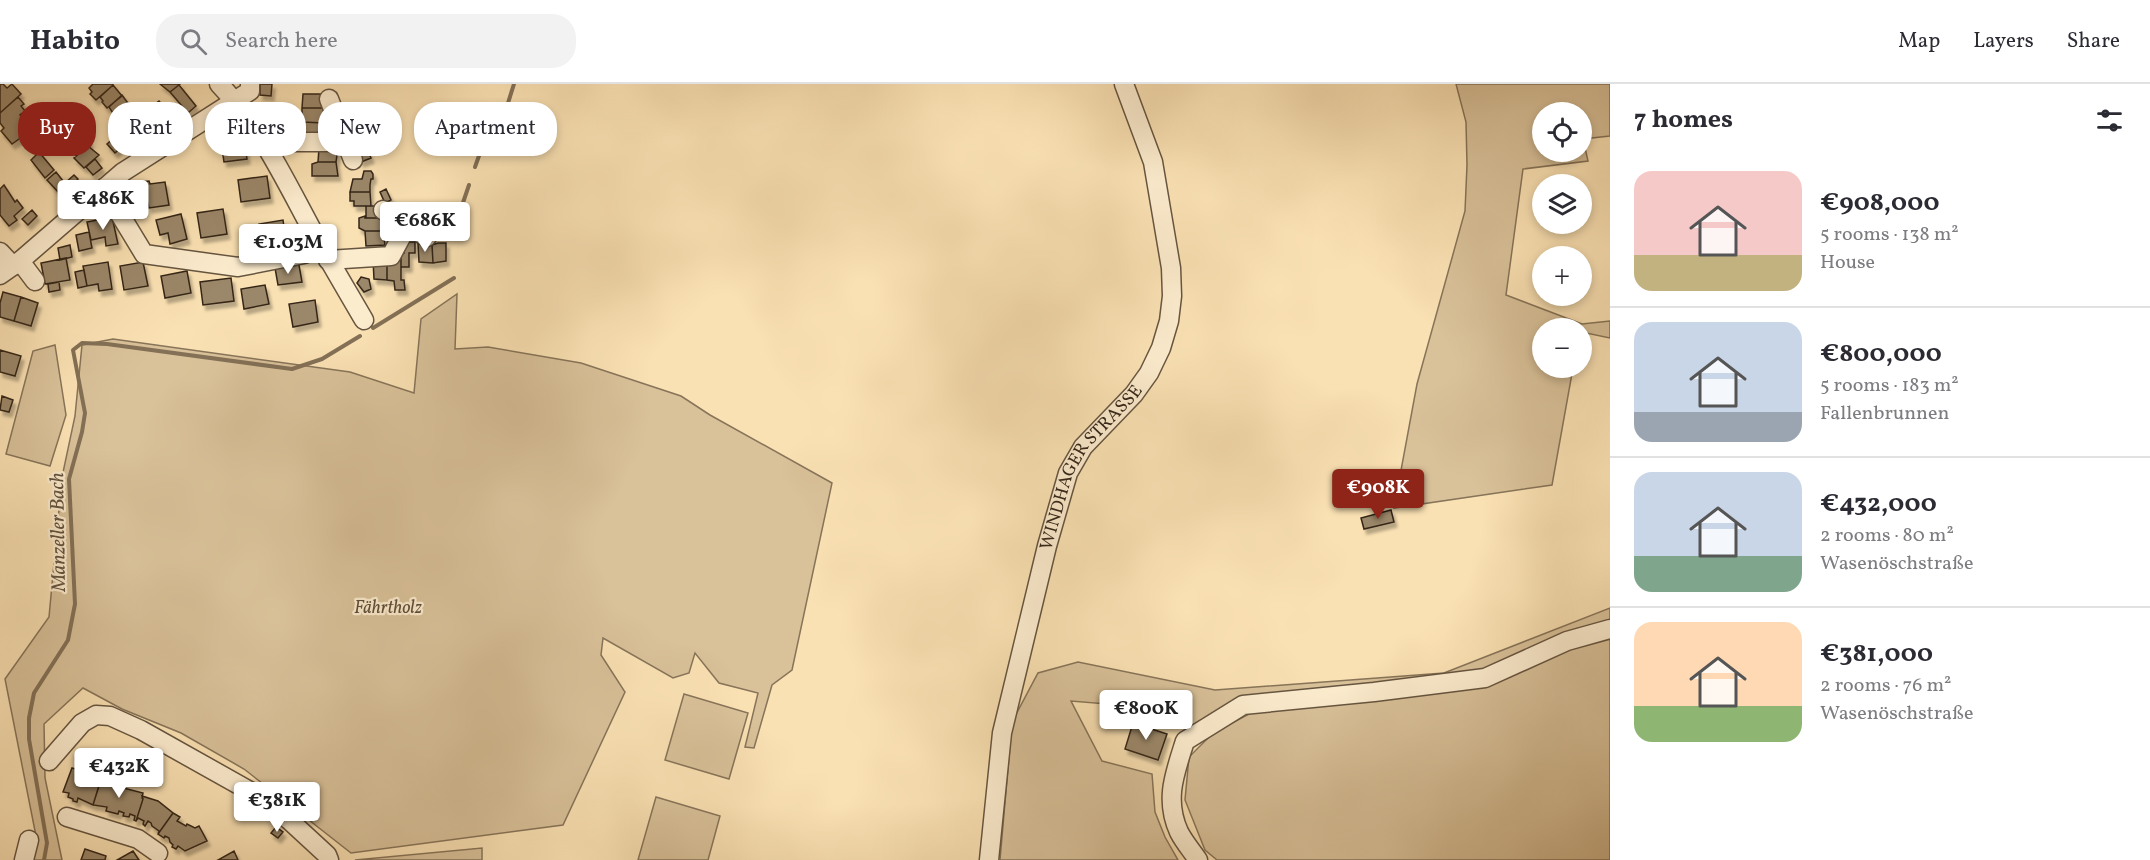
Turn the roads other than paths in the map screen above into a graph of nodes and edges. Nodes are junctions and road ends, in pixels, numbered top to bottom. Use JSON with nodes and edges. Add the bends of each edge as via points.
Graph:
{"nodes":[{"id":1,"x":219,"y":84,"type":"edge"},
{"id":2,"x":250,"y":84,"type":"edge"},
{"id":3,"x":1124,"y":84,"type":"edge"},
{"id":4,"x":329,"y":99,"type":"dead end"},
{"id":5,"x":234,"y":100,"type":"junction"},
{"id":6,"x":330,"y":102,"type":"edge"},
{"id":7,"x":272,"y":156,"type":"edge"},
{"id":8,"x":351,"y":156,"type":"edge"},
{"id":9,"x":353,"y":160,"type":"dead end"},
{"id":10,"x":104,"y":188,"type":"junction"},
{"id":11,"x":383,"y":210,"type":"dead end"},
{"id":12,"x":407,"y":226,"type":"junction"},
{"id":13,"x":427,"y":237,"type":"dead end"},
{"id":14,"x":0,"y":252,"type":"edge"},
{"id":15,"x":325,"y":254,"type":"junction"},
{"id":16,"x":7,"y":269,"type":"edge"},
{"id":17,"x":35,"y":281,"type":"dead end"},
{"id":18,"x":364,"y":320,"type":"dead end"},
{"id":19,"x":1610,"y":630,"type":"edge"},
{"id":20,"x":49,"y":760,"type":"dead end"},
{"id":21,"x":67,"y":817,"type":"dead end"},
{"id":22,"x":29,"y":840,"type":"dead end"},
{"id":23,"x":158,"y":853,"type":"dead end"},
{"id":24,"x":24,"y":860,"type":"edge"},
{"id":25,"x":329,"y":860,"type":"edge"},
{"id":26,"x":989,"y":860,"type":"edge"},
{"id":27,"x":1198,"y":860,"type":"edge"}],
"edges":[{"from":1,"to":5,"type":"street"},
{"from":2,"to":5,"type":"street","via":[[250,91]]},
{"from":3,"to":26,"type":"street","name":"WINDHAGER STRASSE","via":[[1153,162],[1171,268],[1169,321],[1149,373],[1083,447],[1068,473],[1002,733]]},
{"from":4,"to":6,"type":"street"},
{"from":5,"to":10,"type":"street"},
{"from":7,"to":15,"type":"street"},
{"from":8,"to":9,"type":"street"},
{"from":10,"to":15,"type":"street","via":[[144,254],[238,267],[304,254]]},
{"from":10,"to":16,"type":"street"},
{"from":11,"to":12,"type":"street"},
{"from":12,"to":13,"type":"street"},
{"from":12,"to":15,"type":"street","via":[[391,256]]},
{"from":14,"to":16,"type":"street"},
{"from":15,"to":18,"type":"street"},
{"from":16,"to":17,"type":"street"},
{"from":19,"to":27,"type":"street","via":[[1567,641],[1485,678],[1243,705],[1185,741],[1173,779],[1170,804],[1180,833]]},
{"from":20,"to":25,"type":"street","via":[[82,723],[96,716],[110,716],[264,799]]},
{"from":21,"to":23,"type":"street","via":[[138,839]]},
{"from":22,"to":24,"type":"street"}]}
